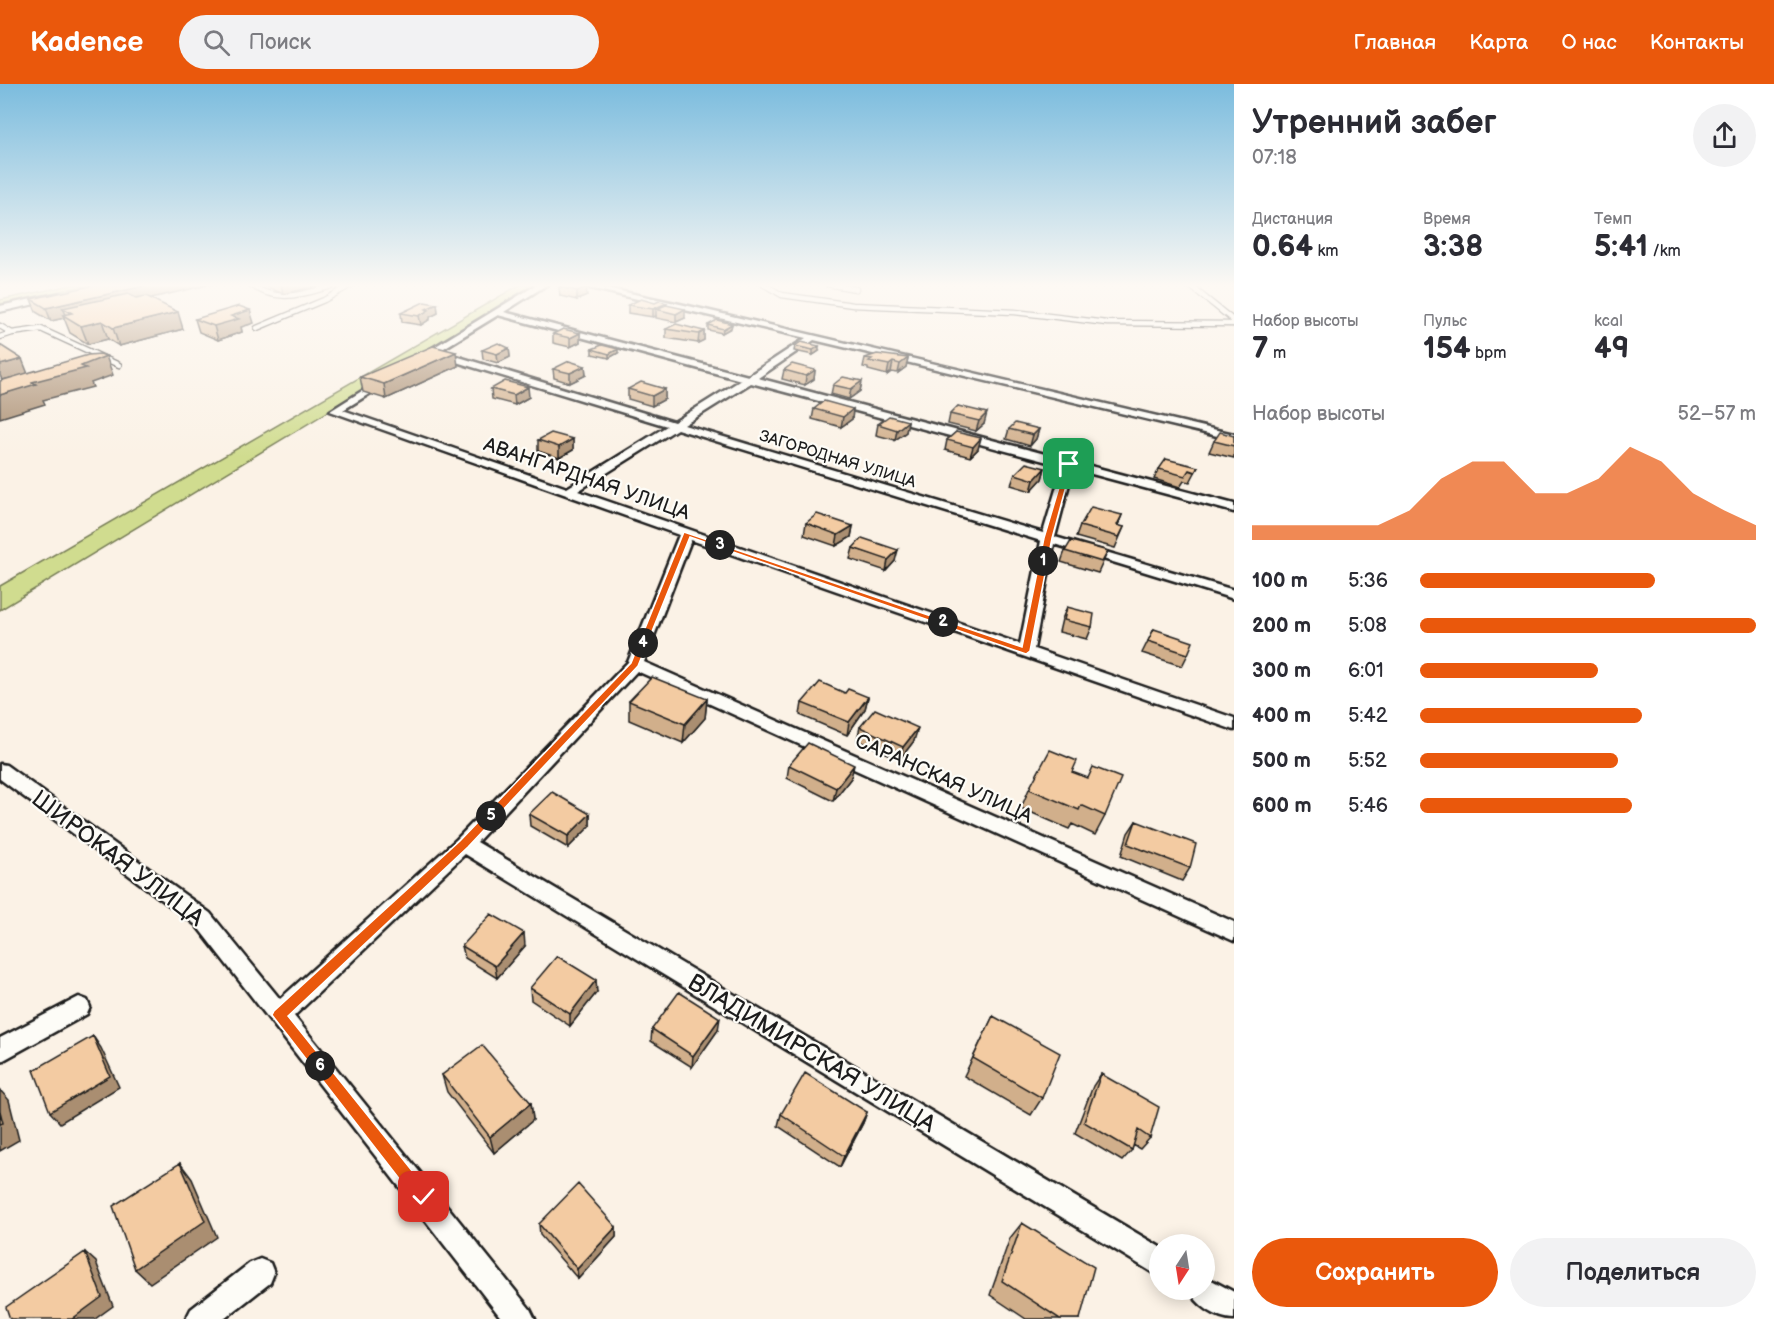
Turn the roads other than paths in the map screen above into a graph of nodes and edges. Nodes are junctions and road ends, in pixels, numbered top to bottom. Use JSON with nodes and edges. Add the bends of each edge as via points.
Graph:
{"nodes":[{"id":1,"x":67,"y":342,"type":"edge"},
{"id":2,"x":449,"y":342,"type":"edge"},
{"id":3,"x":607,"y":342,"type":"edge"},
{"id":4,"x":808,"y":342,"type":"edge"},
{"id":5,"x":828,"y":342,"type":"edge"},
{"id":6,"x":432,"y":351,"type":"junction"},
{"id":7,"x":91,"y":352,"type":"junction"},
{"id":8,"x":81,"y":358,"type":"edge"},
{"id":9,"x":413,"y":363,"type":"edge"},
{"id":10,"x":119,"y":365,"type":"dead end"},
{"id":11,"x":393,"y":375,"type":"edge"},
{"id":12,"x":750,"y":380,"type":"junction"},
{"id":13,"x":675,"y":425,"type":"junction"},
{"id":14,"x":1234,"y":437,"type":"edge"},
{"id":15,"x":1069,"y":464,"type":"junction"},
{"id":16,"x":569,"y":492,"type":"junction"},
{"id":17,"x":1234,"y":508,"type":"edge"},
{"id":18,"x":687,"y":533,"type":"junction"},
{"id":19,"x":1048,"y":538,"type":"junction"},
{"id":20,"x":1234,"y":595,"type":"edge"},
{"id":21,"x":1026,"y":651,"type":"junction"},
{"id":22,"x":635,"y":664,"type":"junction"},
{"id":23,"x":1234,"y":724,"type":"edge"},
{"id":24,"x":0,"y":770,"type":"edge"},
{"id":25,"x":464,"y":844,"type":"junction"},
{"id":26,"x":1234,"y":932,"type":"edge"},
{"id":27,"x":79,"y":1007,"type":"dead end"},
{"id":28,"x":279,"y":1015,"type":"junction"},
{"id":29,"x":0,"y":1051,"type":"edge"},
{"id":30,"x":1149,"y":1256,"type":"edge"},
{"id":31,"x":260,"y":1273,"type":"dead end"},
{"id":32,"x":1215,"y":1297,"type":"edge"},
{"id":33,"x":1234,"y":1308,"type":"edge"},
{"id":34,"x":201,"y":1319,"type":"edge"},
{"id":35,"x":520,"y":1319,"type":"edge"}],
"edges":[{"from":1,"to":7,"type":"lane"},
{"from":2,"to":6,"type":"street"},
{"from":3,"to":12,"type":"street"},
{"from":4,"to":12,"type":"street"},
{"from":5,"to":14,"type":"street"},
{"from":6,"to":9,"type":"street"},
{"from":6,"to":13,"type":"street","name":"ЗАГОРОДНАЯ УЛИЦА"},
{"from":7,"to":8,"type":"lane"},
{"from":7,"to":10,"type":"lane"},
{"from":11,"to":16,"type":"street","name":"АВАНГАРДНАЯ УЛИЦА","via":[[335,411]]},
{"from":12,"to":13,"type":"street"},
{"from":12,"to":15,"type":"street"},
{"from":13,"to":16,"type":"street"},
{"from":13,"to":19,"type":"street","name":"ЗАГОРОДНАЯ УЛИЦА"},
{"from":15,"to":17,"type":"street"},
{"from":15,"to":19,"type":"street"},
{"from":16,"to":18,"type":"street","name":"АВАНГАРДНАЯ УЛИЦА"},
{"from":18,"to":21,"type":"street","name":"АВАНГАРДНАЯ УЛИЦА"},
{"from":18,"to":22,"type":"street"},
{"from":19,"to":20,"type":"street","name":"ЗАГОРОДНАЯ УЛИЦА"},
{"from":19,"to":21,"type":"street"},
{"from":21,"to":23,"type":"street","name":"АВАНГАРДНАЯ УЛИЦА"},
{"from":22,"to":25,"type":"street"},
{"from":22,"to":26,"type":"street","name":"САРАНСКАЯ УЛИЦА"},
{"from":24,"to":28,"type":"street","name":"ШИРОКАЯ УЛИЦА","via":[[203,919]]},
{"from":25,"to":28,"type":"street"},
{"from":25,"to":30,"type":"street","name":"ВЛАДИМИРСКАЯ УЛИЦА"},
{"from":27,"to":29,"type":"street"},
{"from":28,"to":35,"type":"street","name":"ШИРОКАЯ УЛИЦА"},
{"from":31,"to":34,"type":"street"},
{"from":32,"to":33,"type":"street"}]}
